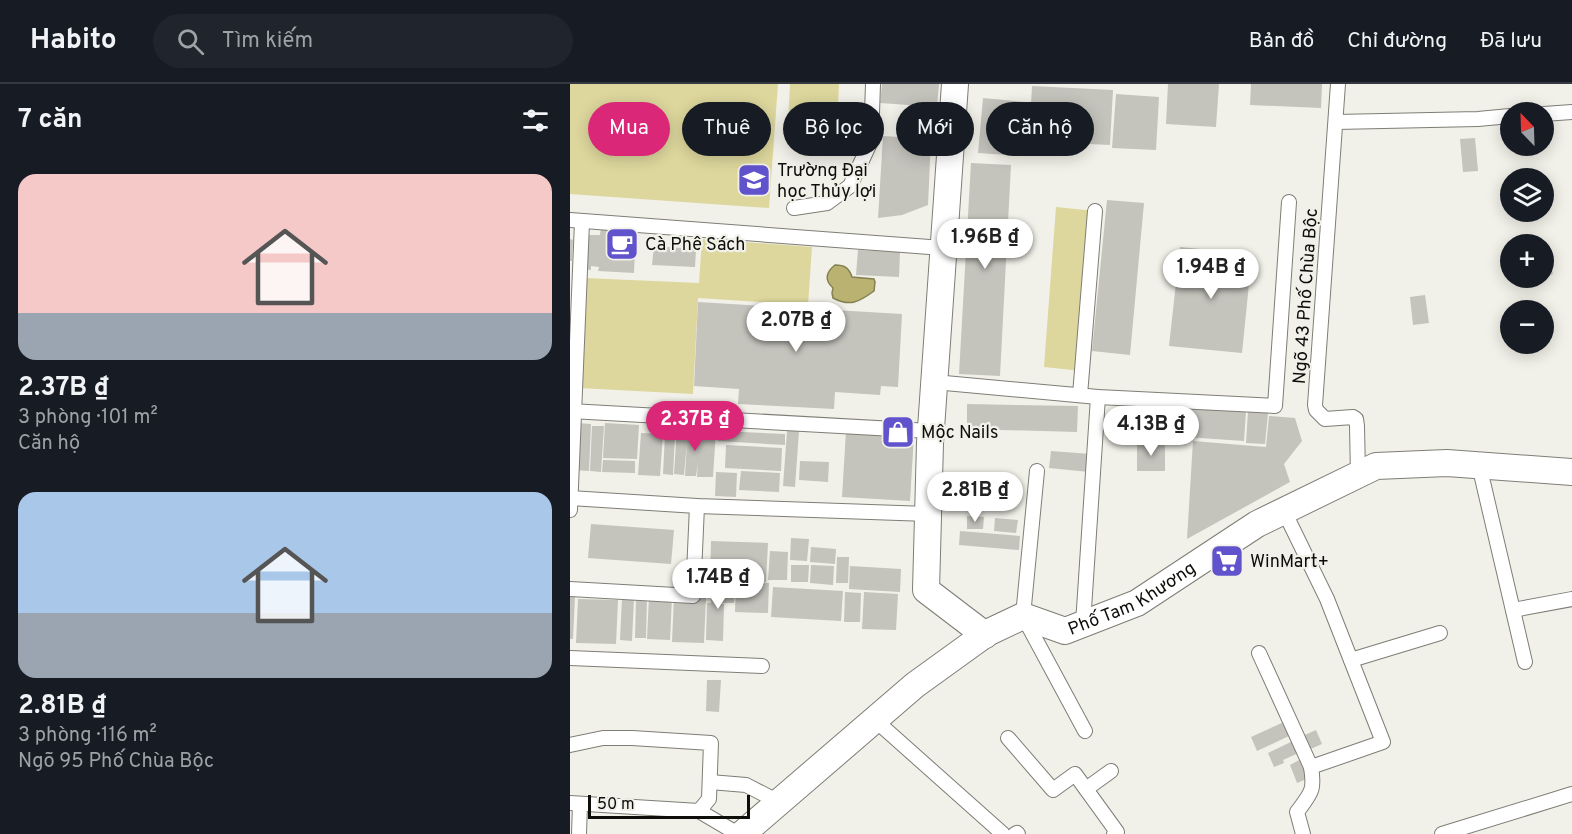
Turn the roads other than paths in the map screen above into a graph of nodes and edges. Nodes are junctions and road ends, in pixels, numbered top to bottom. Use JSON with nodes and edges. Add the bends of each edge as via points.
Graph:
{"nodes":[{"id":1,"x":873,"y":84,"type":"edge"},
{"id":2,"x":955,"y":84,"type":"edge"},
{"id":3,"x":1329,"y":84,"type":"edge"},
{"id":4,"x":1338,"y":84,"type":"edge"},
{"id":5,"x":1572,"y":111,"type":"edge"},
{"id":6,"x":1554,"y":113,"type":"edge"},
{"id":7,"x":1500,"y":118,"type":"edge"},
{"id":8,"x":1336,"y":122,"type":"junction"},
{"id":9,"x":1326,"y":136,"type":"dead end"},
{"id":10,"x":1289,"y":201,"type":"dead end"},
{"id":11,"x":794,"y":208,"type":"dead end"},
{"id":12,"x":1095,"y":212,"type":"dead end"},
{"id":13,"x":576,"y":221,"type":"edge"},
{"id":14,"x":943,"y":248,"type":"junction"},
{"id":15,"x":934,"y":382,"type":"junction"},
{"id":16,"x":1080,"y":395,"type":"junction"},
{"id":17,"x":1098,"y":397,"type":"junction"},
{"id":18,"x":572,"y":411,"type":"edge"},
{"id":19,"x":931,"y":431,"type":"junction"},
{"id":20,"x":1479,"y":465,"type":"junction"},
{"id":21,"x":1037,"y":471,"type":"dead end"},
{"id":22,"x":1358,"y":475,"type":"junction"},
{"id":23,"x":1571,"y":477,"type":"edge"},
{"id":24,"x":570,"y":498,"type":"edge"},
{"id":25,"x":697,"y":506,"type":"junction"},
{"id":26,"x":570,"y":510,"type":"edge"},
{"id":27,"x":1284,"y":511,"type":"junction"},
{"id":28,"x":928,"y":514,"type":"junction"},
{"id":29,"x":570,"y":589,"type":"edge"},
{"id":30,"x":1572,"y":599,"type":"edge"},
{"id":31,"x":1513,"y":610,"type":"junction"},
{"id":32,"x":1023,"y":616,"type":"junction"},
{"id":33,"x":1083,"y":624,"type":"junction"},
{"id":34,"x":1440,"y":633,"type":"dead end"},
{"id":35,"x":985,"y":635,"type":"junction"},
{"id":36,"x":1259,"y":653,"type":"dead end"},
{"id":37,"x":570,"y":658,"type":"edge"},
{"id":38,"x":1351,"y":660,"type":"junction"},
{"id":39,"x":1525,"y":662,"type":"dead end"},
{"id":40,"x":762,"y":666,"type":"dead end"},
{"id":41,"x":875,"y":720,"type":"junction"},
{"id":42,"x":1085,"y":731,"type":"dead end"},
{"id":43,"x":1008,"y":738,"type":"dead end"},
{"id":44,"x":570,"y":745,"type":"edge"},
{"id":45,"x":1311,"y":767,"type":"junction"},
{"id":46,"x":1111,"y":771,"type":"dead end"},
{"id":47,"x":710,"y":782,"type":"junction"},
{"id":48,"x":1086,"y":789,"type":"junction"},
{"id":49,"x":1572,"y":794,"type":"edge"},
{"id":50,"x":779,"y":802,"type":"junction"},
{"id":51,"x":575,"y":804,"type":"edge"},
{"id":52,"x":699,"y":811,"type":"junction"},
{"id":53,"x":1116,"y":833,"type":"edge"},
{"id":54,"x":579,"y":834,"type":"edge"},
{"id":55,"x":740,"y":834,"type":"edge"},
{"id":56,"x":1003,"y":834,"type":"edge"},
{"id":57,"x":1303,"y":834,"type":"edge"},
{"id":58,"x":1442,"y":834,"type":"edge"}],
"edges":[{"from":1,"to":11,"type":"lane","via":[[871,141],[850,186],[827,203]]},
{"from":2,"to":14,"type":"street"},
{"from":3,"to":9,"type":"lane"},
{"from":4,"to":8,"type":"lane","name":"Ngõ 43 Phố Chùa Bộc"},
{"from":5,"to":6,"type":"lane"},
{"from":7,"to":8,"type":"lane"},
{"from":8,"to":22,"type":"lane","name":"Ngõ 43 Phố Chùa Bộc","via":[[1315,405],[1325,419],[1356,419]]},
{"from":10,"to":17,"type":"lane","via":[[1275,406]]},
{"from":12,"to":16,"type":"lane"},
{"from":13,"to":14,"type":"lane"},
{"from":13,"to":18,"type":"lane"},
{"from":14,"to":15,"type":"street"},
{"from":15,"to":16,"type":"lane"},
{"from":15,"to":19,"type":"street"},
{"from":16,"to":17,"type":"lane"},
{"from":17,"to":33,"type":"lane"},
{"from":18,"to":19,"type":"lane"},
{"from":18,"to":24,"type":"lane"},
{"from":19,"to":28,"type":"street"},
{"from":20,"to":22,"type":"street","name":"Phố Tam Khương","via":[[1376,466]]},
{"from":20,"to":23,"type":"street","name":"Phố Tam Khương"},
{"from":20,"to":31,"type":"lane"},
{"from":21,"to":32,"type":"lane"},
{"from":22,"to":27,"type":"street","name":"Phố Tam Khương"},
{"from":24,"to":25,"type":"lane"},
{"from":24,"to":26,"type":"lane"},
{"from":25,"to":28,"type":"lane"},
{"from":25,"to":29,"type":"lane","via":[[693,596]]},
{"from":27,"to":33,"type":"street","name":"Phố Tam Khương","via":[[1257,524],[1137,603]]},
{"from":27,"to":38,"type":"lane","via":[[1327,599]]},
{"from":28,"to":35,"type":"street","via":[[926,591]]},
{"from":30,"to":31,"type":"lane"},
{"from":31,"to":39,"type":"lane"},
{"from":32,"to":33,"type":"street","name":"Phố Tam Khương","via":[[1065,631]]},
{"from":32,"to":35,"type":"street"},
{"from":32,"to":42,"type":"lane"},
{"from":34,"to":38,"type":"lane"},
{"from":35,"to":41,"type":"street","via":[[915,685]]},
{"from":36,"to":45,"type":"lane"},
{"from":37,"to":40,"type":"lane"},
{"from":38,"to":45,"type":"lane","via":[[1383,742]]},
{"from":41,"to":50,"type":"street"},
{"from":41,"to":56,"type":"lane"},
{"from":43,"to":48,"type":"lane","via":[[1053,790],[1075,774]]},
{"from":44,"to":47,"type":"lane","via":[[603,738],[711,742]]},
{"from":45,"to":57,"type":"lane","via":[[1314,784],[1296,812]]},
{"from":46,"to":48,"type":"lane"},
{"from":47,"to":50,"type":"lane","via":[[746,785]]},
{"from":47,"to":52,"type":"lane","via":[[709,799]]},
{"from":48,"to":53,"type":"lane"},
{"from":49,"to":58,"type":"lane"},
{"from":50,"to":55,"type":"street"},
{"from":51,"to":52,"type":"lane"},
{"from":51,"to":54,"type":"lane"},
{"from":52,"to":55,"type":"lane"}]}
